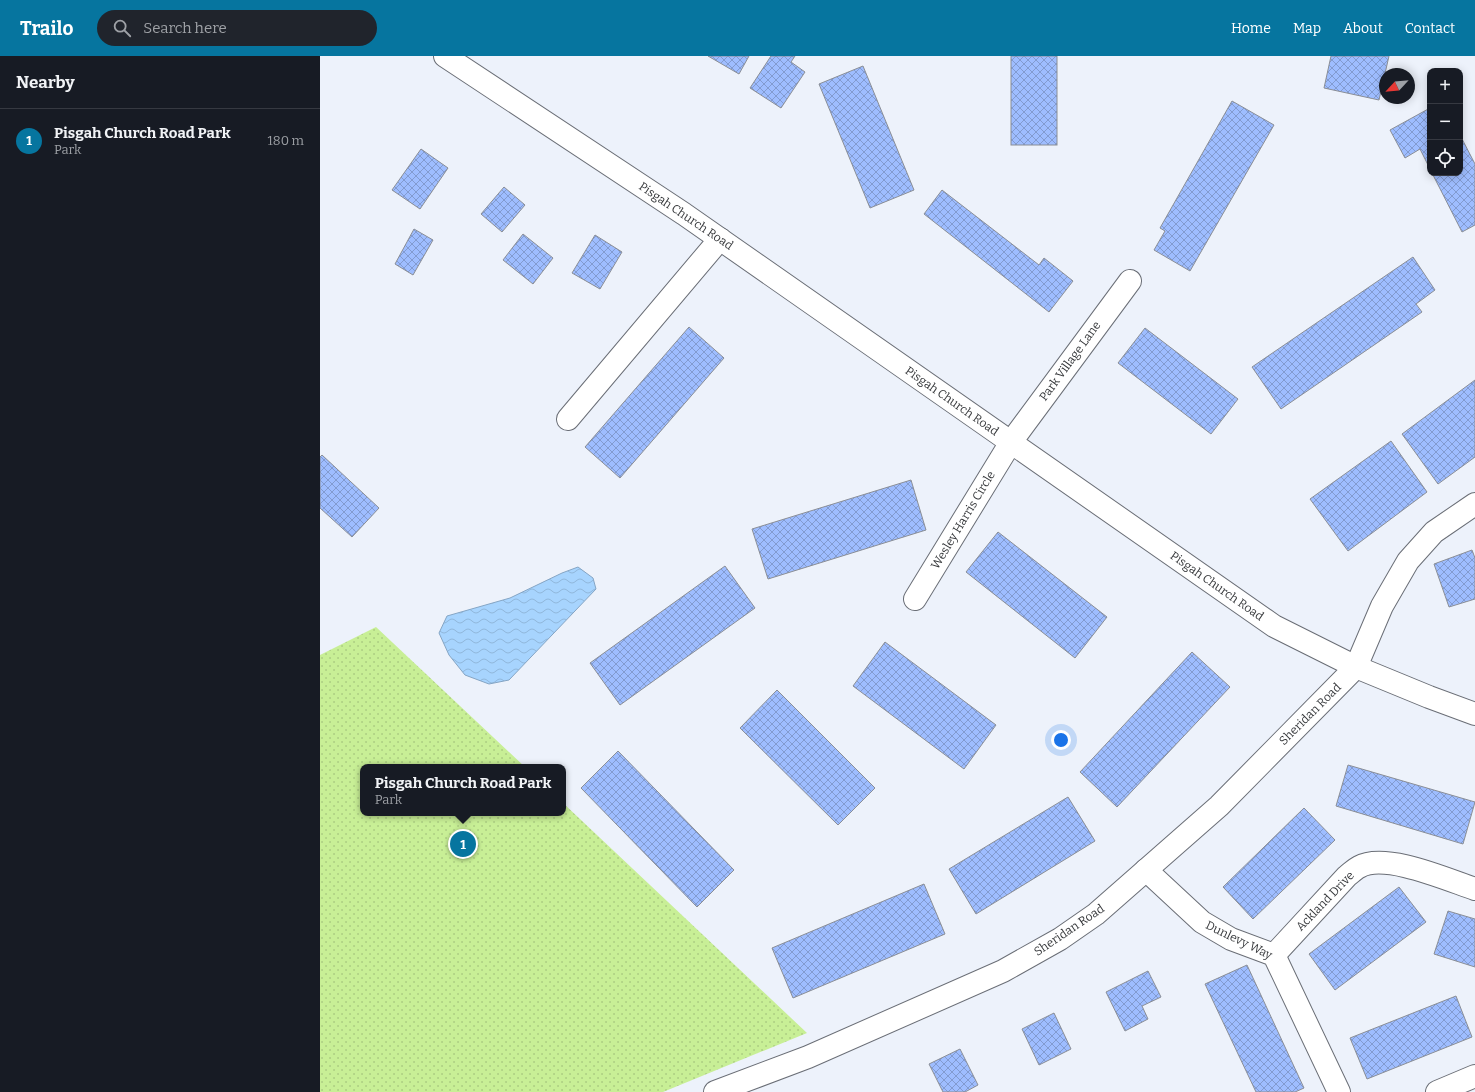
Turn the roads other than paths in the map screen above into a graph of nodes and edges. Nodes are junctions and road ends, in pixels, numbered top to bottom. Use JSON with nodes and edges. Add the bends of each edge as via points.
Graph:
{"nodes":[{"id":1,"x":445,"y":56,"type":"edge"},
{"id":2,"x":720,"y":239,"type":"junction"},
{"id":3,"x":1130,"y":281,"type":"dead end"},
{"id":4,"x":568,"y":420,"type":"dead end"},
{"id":5,"x":1011,"y":442,"type":"junction"},
{"id":6,"x":1475,"y":504,"type":"edge"},
{"id":7,"x":915,"y":599,"type":"dead end"},
{"id":8,"x":1356,"y":667,"type":"junction"},
{"id":9,"x":1475,"y":714,"type":"edge"},
{"id":10,"x":1146,"y":870,"type":"junction"},
{"id":11,"x":1475,"y":889,"type":"edge"},
{"id":12,"x":1274,"y":955,"type":"junction"},
{"id":13,"x":1475,"y":1076,"type":"edge"},
{"id":14,"x":726,"y":1090,"type":"edge"},
{"id":15,"x":1339,"y":1092,"type":"edge"},
{"id":16,"x":1437,"y":1092,"type":"edge"}],
"edges":[{"from":1,"to":2,"type":"main road","name":"Pisgah Church Road"},
{"from":2,"to":4,"type":"main road"},
{"from":2,"to":5,"type":"main road","name":"Pisgah Church Road"},
{"from":3,"to":5,"type":"main road","name":"Park Village Lane"},
{"from":5,"to":7,"type":"main road","name":"Wesley Harris Circle"},
{"from":5,"to":8,"type":"main road","name":"Pisgah Church Road","via":[[1274,626]]},
{"from":6,"to":8,"type":"main road","via":[[1434,532],[1408,561],[1382,606]]},
{"from":8,"to":9,"type":"main road","name":"Pisgah Church Road"},
{"from":8,"to":10,"type":"main road","name":"Sheridan Road","via":[[1219,806]]},
{"from":10,"to":12,"type":"main road","name":"Dunlevy Way","via":[[1202,922],[1231,939]]},
{"from":10,"to":14,"type":"main road","name":"Sheridan Road","via":[[1096,914],[1060,939],[1003,971],[808,1057]]},
{"from":11,"to":12,"type":"main road","name":"Ackland Drive","via":[[1405,866],[1388,863],[1359,866]]},
{"from":12,"to":15,"type":"main road","name":"Dunlevy Way"},
{"from":13,"to":16,"type":"main road"}]}
